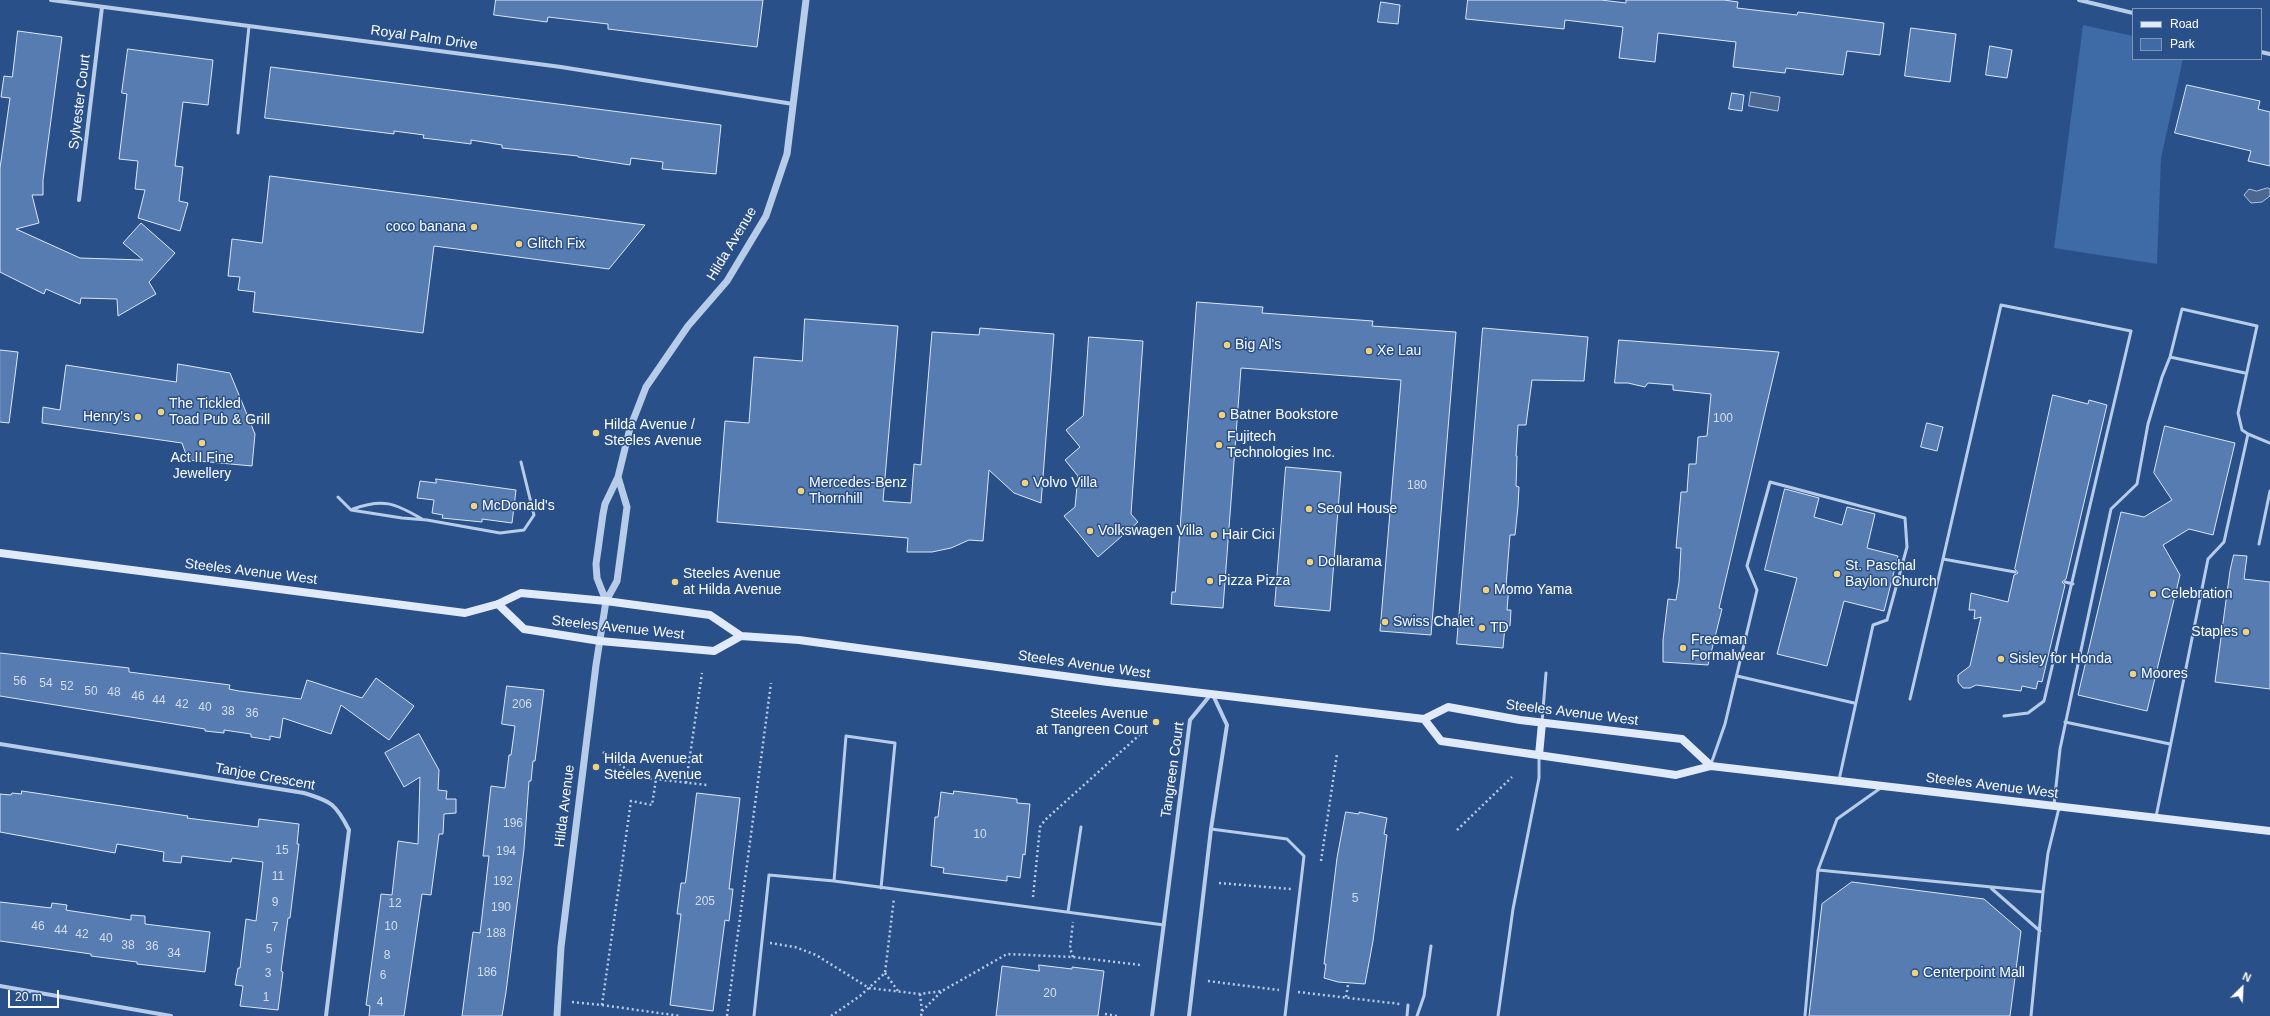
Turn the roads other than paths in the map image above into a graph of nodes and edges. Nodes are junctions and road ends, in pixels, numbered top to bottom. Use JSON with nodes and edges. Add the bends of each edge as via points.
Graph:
{"nodes":[{"id":1,"x":51,"y":0,"type":"edge"},
{"id":2,"x":806,"y":0,"type":"edge"},
{"id":3,"x":2079,"y":0,"type":"edge"},
{"id":4,"x":2108,"y":0,"type":"edge"},
{"id":5,"x":2107,"y":5,"type":"junction"},
{"id":6,"x":102,"y":7,"type":"junction"},
{"id":7,"x":2132,"y":13,"type":"edge"},
{"id":8,"x":249,"y":26,"type":"junction"},
{"id":9,"x":793,"y":104,"type":"junction"},
{"id":10,"x":238,"y":133,"type":"dead end"},
{"id":11,"x":79,"y":200,"type":"dead end"},
{"id":12,"x":2170,"y":357,"type":"junction"},
{"id":13,"x":2245,"y":373,"type":"junction"},
{"id":14,"x":2248,"y":434,"type":"junction"},
{"id":15,"x":2270,"y":443,"type":"edge"},
{"id":16,"x":521,"y":462,"type":"dead end"},
{"id":17,"x":618,"y":477,"type":"junction"},
{"id":18,"x":2270,"y":491,"type":"edge"},
{"id":19,"x":338,"y":497,"type":"dead end"},
{"id":20,"x":351,"y":510,"type":"junction"},
{"id":21,"x":423,"y":519,"type":"junction"},
{"id":22,"x":2259,"y":544,"type":"dead end"},
{"id":23,"x":0,"y":552,"type":"edge"},
{"id":24,"x":1943,"y":559,"type":"junction"},
{"id":25,"x":2015,"y":572,"type":"dead end"},
{"id":26,"x":2065,"y":582,"type":"dead end"},
{"id":27,"x":2072,"y":584,"type":"junction"},
{"id":28,"x":606,"y":601,"type":"junction"},
{"id":29,"x":498,"y":604,"type":"junction"},
{"id":30,"x":741,"y":636,"type":"junction"},
{"id":31,"x":600,"y":641,"type":"junction"},
{"id":32,"x":1546,"y":673,"type":"dead end"},
{"id":33,"x":1737,"y":676,"type":"junction"},
{"id":34,"x":1212,"y":693,"type":"junction"},
{"id":35,"x":1910,"y":699,"type":"dead end"},
{"id":36,"x":1854,"y":703,"type":"junction"},
{"id":37,"x":2004,"y":716,"type":"dead end"},
{"id":38,"x":1424,"y":719,"type":"junction"},
{"id":39,"x":2065,"y":722,"type":"junction"},
{"id":40,"x":1542,"y":724,"type":"junction"},
{"id":41,"x":0,"y":744,"type":"edge"},
{"id":42,"x":2170,"y":744,"type":"junction"},
{"id":43,"x":1539,"y":755,"type":"junction"},
{"id":44,"x":1711,"y":766,"type":"junction"},
{"id":45,"x":1839,"y":780,"type":"junction"},
{"id":46,"x":1885,"y":785,"type":"junction"},
{"id":47,"x":2056,"y":807,"type":"junction"},
{"id":48,"x":2156,"y":818,"type":"junction"},
{"id":49,"x":1081,"y":826,"type":"dead end"},
{"id":50,"x":1211,"y":828,"type":"junction"},
{"id":51,"x":2270,"y":832,"type":"edge"},
{"id":52,"x":1818,"y":870,"type":"junction"},
{"id":53,"x":834,"y":881,"type":"junction"},
{"id":54,"x":881,"y":888,"type":"junction"},
{"id":55,"x":1991,"y":888,"type":"junction"},
{"id":56,"x":2043,"y":892,"type":"junction"},
{"id":57,"x":1068,"y":912,"type":"junction"},
{"id":58,"x":1164,"y":925,"type":"junction"},
{"id":59,"x":2040,"y":931,"type":"junction"},
{"id":60,"x":1431,"y":946,"type":"dead end"},
{"id":61,"x":0,"y":986,"type":"edge"},
{"id":62,"x":1408,"y":1005,"type":"road end"},
{"id":63,"x":171,"y":1016,"type":"edge"},
{"id":64,"x":326,"y":1016,"type":"edge"},
{"id":65,"x":556,"y":1016,"type":"edge"},
{"id":66,"x":754,"y":1016,"type":"edge"},
{"id":67,"x":1152,"y":1016,"type":"edge"},
{"id":68,"x":1189,"y":1016,"type":"edge"},
{"id":69,"x":1285,"y":1016,"type":"edge"},
{"id":70,"x":1407,"y":1016,"type":"edge"},
{"id":71,"x":1417,"y":1016,"type":"edge"},
{"id":72,"x":1498,"y":1016,"type":"edge"},
{"id":73,"x":1805,"y":1016,"type":"edge"},
{"id":74,"x":2031,"y":1016,"type":"edge"}],
"edges":[{"from":1,"to":6,"type":"street","name":"Royal Palm Drive"},
{"from":2,"to":9,"type":"street","name":"Hilda Avenue"},
{"from":3,"to":5,"type":"street"},
{"from":4,"to":5,"type":"street"},
{"from":5,"to":7,"type":"street"},
{"from":6,"to":8,"type":"street","name":"Royal Palm Drive"},
{"from":6,"to":11,"type":"street","name":"Sylvester Court"},
{"from":8,"to":9,"type":"street","name":"Royal Palm Drive","via":[[561,68]]},
{"from":8,"to":10,"type":"lane"},
{"from":9,"to":17,"type":"street","name":"Hilda Avenue","via":[[787,154],[766,216],[727,280],[688,326],[646,387],[630,428]]},
{"from":12,"to":13,"type":"lane"},
{"from":12,"to":13,"type":"lane","via":[[2182,309],[2257,326]]},
{"from":12,"to":39,"type":"lane","via":[[2148,424],[2137,484],[2111,509]]},
{"from":13,"to":14,"type":"lane","via":[[2238,413],[2242,430]]},
{"from":14,"to":15,"type":"lane"},
{"from":14,"to":42,"type":"lane","via":[[2224,542],[2208,559]]},
{"from":16,"to":21,"type":"lane","via":[[534,515],[524,530],[500,533]]},
{"from":17,"to":28,"type":"street","name":"Hilda Avenue","via":[[627,507],[617,581]]},
{"from":17,"to":28,"type":"street","name":"Hilda Avenue","via":[[605,504],[596,564],[597,578]]},
{"from":18,"to":22,"type":"lane"},
{"from":19,"to":20,"type":"lane"},
{"from":20,"to":21,"type":"lane"},
{"from":20,"to":21,"type":"lane","via":[[372,502],[401,506]]},
{"from":23,"to":29,"type":"main road","name":"Steeles Avenue West","via":[[465,612]]},
{"from":24,"to":25,"type":"lane"},
{"from":24,"to":27,"type":"lane","via":[[2001,305],[2131,331]]},
{"from":24,"to":35,"type":"lane"},
{"from":26,"to":27,"type":"lane"},
{"from":27,"to":37,"type":"lane","via":[[2044,701],[2028,713]]},
{"from":28,"to":29,"type":"main road","name":"Steeles Avenue West","via":[[521,593]]},
{"from":28,"to":30,"type":"main road","name":"Steeles Avenue West","via":[[710,615]]},
{"from":28,"to":31,"type":"street","name":"Hilda Avenue"},
{"from":29,"to":31,"type":"main road","name":"Steeles Avenue West","via":[[524,630]]},
{"from":30,"to":31,"type":"main road","name":"Steeles Avenue West","via":[[714,651]]},
{"from":30,"to":34,"type":"main road","name":"Steeles Avenue West","via":[[798,640],[1108,682]]},
{"from":31,"to":65,"type":"street","name":"Hilda Avenue","via":[[562,939]]},
{"from":32,"to":40,"type":"lane"},
{"from":33,"to":36,"type":"lane"},
{"from":33,"to":36,"type":"lane","via":[[1757,590],[1747,566],[1770,482],[1905,518],[1907,547],[1887,620],[1873,625]]},
{"from":33,"to":44,"type":"lane"},
{"from":34,"to":38,"type":"main road","name":"Steeles Avenue West"},
{"from":34,"to":50,"type":"street","via":[[1227,725]]},
{"from":34,"to":58,"type":"street","name":"Tangreen Court","via":[[1190,720]]},
{"from":36,"to":45,"type":"lane"},
{"from":38,"to":40,"type":"main road","name":"Steeles Avenue West","via":[[1448,707]]},
{"from":38,"to":43,"type":"main road","name":"Steeles Avenue West","via":[[1441,741]]},
{"from":39,"to":42,"type":"lane"},
{"from":39,"to":47,"type":"lane","via":[[2060,749]]},
{"from":40,"to":43,"type":"main road"},
{"from":40,"to":44,"type":"main road","name":"Steeles Avenue West","via":[[1682,739]]},
{"from":41,"to":64,"type":"street","name":"Tanjoe Crescent","via":[[304,793],[327,800],[342,816],[348,830]]},
{"from":42,"to":48,"type":"lane"},
{"from":43,"to":44,"type":"main road","name":"Steeles Avenue West","via":[[1676,775]]},
{"from":43,"to":72,"type":"lane","via":[[1539,778],[1513,910]]},
{"from":44,"to":45,"type":"main road","name":"Steeles Avenue West"},
{"from":45,"to":46,"type":"main road","name":"Steeles Avenue West"},
{"from":46,"to":47,"type":"main road","name":"Steeles Avenue West"},
{"from":46,"to":52,"type":"lane","via":[[1837,819]]},
{"from":47,"to":48,"type":"main road","name":"Steeles Avenue West"},
{"from":47,"to":56,"type":"lane"},
{"from":48,"to":51,"type":"main road","name":"Steeles Avenue West"},
{"from":49,"to":57,"type":"lane"},
{"from":50,"to":68,"type":"street"},
{"from":50,"to":69,"type":"lane","via":[[1287,839],[1304,856]]},
{"from":52,"to":55,"type":"lane"},
{"from":52,"to":73,"type":"lane"},
{"from":53,"to":54,"type":"lane"},
{"from":53,"to":54,"type":"lane","via":[[846,736],[896,742]]},
{"from":53,"to":66,"type":"lane","via":[[769,875]]},
{"from":54,"to":57,"type":"lane"},
{"from":55,"to":56,"type":"lane"},
{"from":55,"to":59,"type":"lane"},
{"from":56,"to":59,"type":"lane"},
{"from":57,"to":58,"type":"lane"},
{"from":58,"to":67,"type":"street","name":"Tangreen Court"},
{"from":59,"to":74,"type":"lane"},
{"from":60,"to":71,"type":"lane","via":[[1424,996]]},
{"from":61,"to":63,"type":"street"},
{"from":62,"to":70,"type":"lane"}]}
